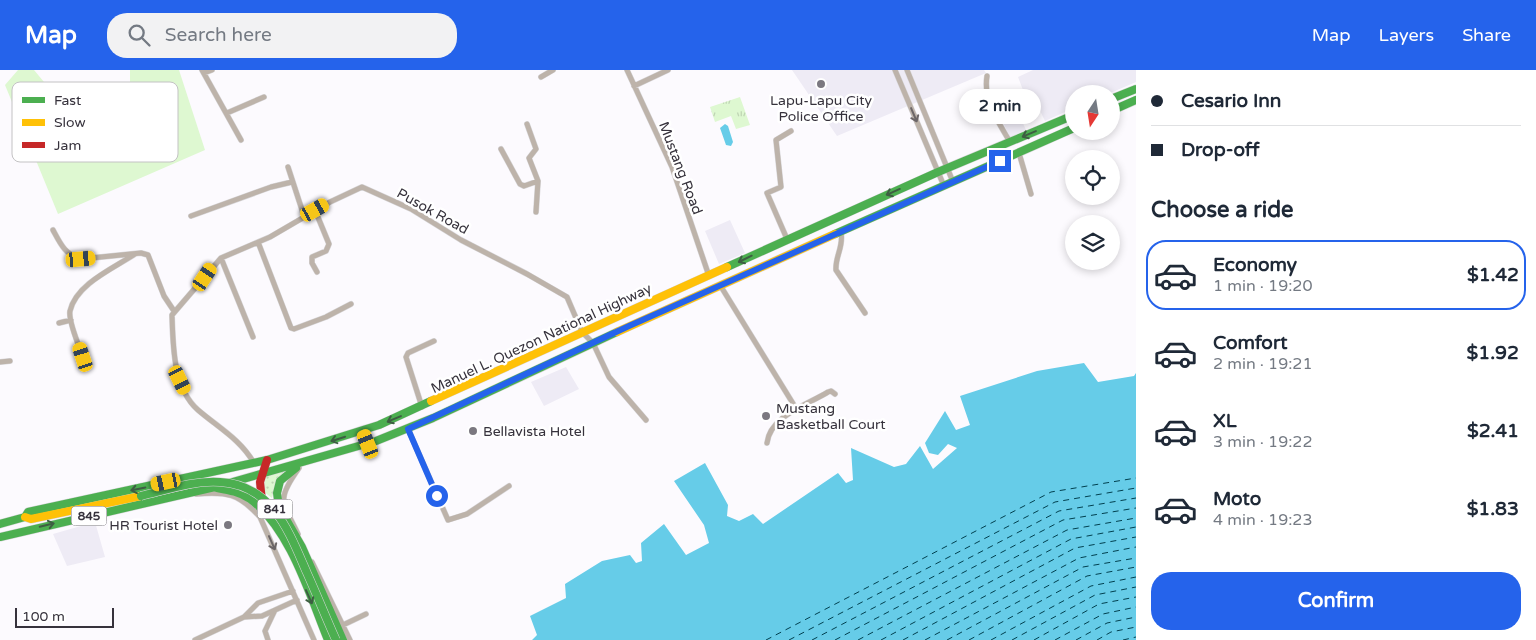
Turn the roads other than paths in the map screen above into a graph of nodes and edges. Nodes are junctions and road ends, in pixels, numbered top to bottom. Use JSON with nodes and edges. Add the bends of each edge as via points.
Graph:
{"nodes":[{"id":1,"x":212,"y":70,"type":"edge"},
{"id":2,"x":553,"y":70,"type":"edge"},
{"id":3,"x":627,"y":70,"type":"edge"},
{"id":4,"x":668,"y":70,"type":"edge"},
{"id":5,"x":895,"y":70,"type":"edge"},
{"id":6,"x":907,"y":70,"type":"edge"},
{"id":7,"x":203,"y":72,"type":"edge"},
{"id":8,"x":987,"y":76,"type":"dead end"},
{"id":9,"x":541,"y":77,"type":"dead end"},
{"id":10,"x":634,"y":86,"type":"junction"},
{"id":11,"x":1136,"y":89,"type":"edge"},
{"id":12,"x":1120,"y":95,"type":"edge"},
{"id":13,"x":264,"y":97,"type":"dead end"},
{"id":14,"x":1136,"y":100,"type":"edge"},
{"id":15,"x":1120,"y":107,"type":"edge"},
{"id":16,"x":227,"y":113,"type":"junction"},
{"id":17,"x":1065,"y":119,"type":"edge"},
{"id":18,"x":527,"y":124,"type":"dead end"},
{"id":19,"x":791,"y":131,"type":"dead end"},
{"id":20,"x":1065,"y":132,"type":"edge"},
{"id":21,"x":241,"y":140,"type":"dead end"},
{"id":22,"x":1010,"y":142,"type":"junction"},
{"id":23,"x":501,"y":149,"type":"dead end"},
{"id":24,"x":1019,"y":153,"type":"junction"},
{"id":25,"x":288,"y":167,"type":"dead end"},
{"id":26,"x":947,"y":168,"type":"junction"},
{"id":27,"x":938,"y":172,"type":"junction"},
{"id":28,"x":538,"y":181,"type":"junction"},
{"id":29,"x":292,"y":182,"type":"junction"},
{"id":30,"x":953,"y":182,"type":"junction"},
{"id":31,"x":944,"y":186,"type":"junction"},
{"id":32,"x":1031,"y":194,"type":"dead end"},
{"id":33,"x":315,"y":210,"type":"junction"},
{"id":34,"x":536,"y":212,"type":"dead end"},
{"id":35,"x":191,"y":216,"type":"dead end"},
{"id":36,"x":304,"y":216,"type":"junction"},
{"id":37,"x":53,"y":230,"type":"dead end"},
{"id":38,"x":841,"y":232,"type":"junction"},
{"id":39,"x":787,"y":239,"type":"junction"},
{"id":40,"x":258,"y":242,"type":"junction"},
{"id":41,"x":135,"y":254,"type":"junction"},
{"id":42,"x":221,"y":258,"type":"junction"},
{"id":43,"x":317,"y":272,"type":"dead end"},
{"id":44,"x":709,"y":276,"type":"junction"},
{"id":45,"x":720,"y":285,"type":"junction"},
{"id":46,"x":351,"y":304,"type":"dead end"},
{"id":47,"x":174,"y":311,"type":"junction"},
{"id":48,"x":865,"y":313,"type":"dead end"},
{"id":49,"x":71,"y":320,"type":"junction"},
{"id":50,"x":59,"y":323,"type":"dead end"},
{"id":51,"x":582,"y":332,"type":"junction"},
{"id":52,"x":253,"y":337,"type":"dead end"},
{"id":53,"x":434,"y":341,"type":"dead end"},
{"id":54,"x":593,"y":343,"type":"junction"},
{"id":55,"x":83,"y":357,"type":"dead end"},
{"id":56,"x":10,"y":361,"type":"dead end"},
{"id":57,"x":0,"y":362,"type":"edge"},
{"id":58,"x":835,"y":394,"type":"dead end"},
{"id":59,"x":422,"y":407,"type":"junction"},
{"id":60,"x":797,"y":410,"type":"junction"},
{"id":61,"x":646,"y":420,"type":"dead end"},
{"id":62,"x":408,"y":429,"type":"junction"},
{"id":63,"x":363,"y":431,"type":"junction"},
{"id":64,"x":766,"y":443,"type":"dead end"},
{"id":65,"x":368,"y":444,"type":"junction"},
{"id":66,"x":267,"y":460,"type":"junction"},
{"id":67,"x":254,"y":463,"type":"junction"},
{"id":68,"x":303,"y":464,"type":"junction"},
{"id":69,"x":261,"y":475,"type":"junction"},
{"id":70,"x":509,"y":486,"type":"dead end"},
{"id":71,"x":215,"y":488,"type":"junction"},
{"id":72,"x":178,"y":496,"type":"junction"},
{"id":73,"x":25,"y":517,"type":"junction"},
{"id":74,"x":269,"y":518,"type":"junction"},
{"id":75,"x":0,"y":524,"type":"edge"},
{"id":76,"x":0,"y":537,"type":"edge"},
{"id":77,"x":293,"y":591,"type":"junction"},
{"id":78,"x":297,"y":600,"type":"junction"},
{"id":79,"x":276,"y":610,"type":"junction"},
{"id":80,"x":366,"y":614,"type":"dead end"},
{"id":81,"x":244,"y":617,"type":"junction"},
{"id":82,"x":343,"y":625,"type":"junction"},
{"id":83,"x":196,"y":640,"type":"edge"},
{"id":84,"x":268,"y":640,"type":"edge"},
{"id":85,"x":314,"y":640,"type":"edge"},
{"id":86,"x":328,"y":640,"type":"edge"},
{"id":87,"x":336,"y":640,"type":"edge"},
{"id":88,"x":343,"y":640,"type":"edge"},
{"id":89,"x":350,"y":640,"type":"edge"}],
"edges":[{"from":1,"to":7,"type":"street"},
{"from":2,"to":9,"type":"street"},
{"from":3,"to":10,"type":"street","name":"Mustang Road"},
{"from":4,"to":10,"type":"street"},
{"from":5,"to":27,"type":"street","one_way":true},
{"from":6,"to":26,"type":"street"},
{"from":7,"to":16,"type":"street"},
{"from":8,"to":22,"type":"street","via":[[985,91]]},
{"from":10,"to":44,"type":"street","name":"Mustang Road","via":[[672,167]]},
{"from":11,"to":12,"type":"main road"},
{"from":13,"to":16,"type":"street"},
{"from":14,"to":15,"type":"main road"},
{"from":16,"to":21,"type":"street"},
{"from":17,"to":22,"type":"main road","name":"Manuel L. Quezon National Highway","number":"845","one_way":true},
{"from":18,"to":28,"type":"street","via":[[536,149],[529,158]]},
{"from":19,"to":39,"type":"street","via":[[776,140],[781,187],[767,193]]},
{"from":20,"to":24,"type":"main road","name":"Manuel L. Quezon National Highway","number":"845"},
{"from":22,"to":26,"type":"main road","name":"Manuel L. Quezon National Highway","number":"845"},
{"from":23,"to":28,"type":"street","via":[[520,184],[524,186]]},
{"from":24,"to":30,"type":"main road","name":"Manuel L. Quezon National Highway","number":"845"},
{"from":24,"to":32,"type":"street"},
{"from":25,"to":29,"type":"street"},
{"from":26,"to":27,"type":"main road","name":"Manuel L. Quezon National Highway","number":"845"},
{"from":26,"to":30,"type":"street"},
{"from":27,"to":31,"type":"street"},
{"from":27,"to":39,"type":"main road","name":"Manuel L. Quezon National Highway","number":"845","one_way":true},
{"from":28,"to":34,"type":"street"},
{"from":29,"to":35,"type":"street"},
{"from":29,"to":36,"type":"street"},
{"from":30,"to":31,"type":"main road","name":"Manuel L. Quezon National Highway","number":"845"},
{"from":31,"to":38,"type":"main road","name":"Manuel L. Quezon National Highway","number":"845"},
{"from":33,"to":36,"type":"street","name":"Pusok Road"},
{"from":33,"to":43,"type":"street","via":[[329,244],[326,251],[312,257]]},
{"from":33,"to":51,"type":"street","name":"Pusok Road","via":[[362,187],[394,201],[564,295]]},
{"from":36,"to":40,"type":"street","name":"Pusok Road"},
{"from":37,"to":41,"type":"street","via":[[64,249],[81,259]]},
{"from":38,"to":45,"type":"main road","name":"Manuel L. Quezon National Highway","number":"845"},
{"from":38,"to":48,"type":"street","via":[[843,242],[835,261],[836,270]]},
{"from":39,"to":44,"type":"main road","name":"Manuel L. Quezon National Highway","number":"845","one_way":true},
{"from":40,"to":42,"type":"street","name":"Pusok Road"},
{"from":40,"to":46,"type":"street","via":[[291,328],[326,317]]},
{"from":41,"to":47,"type":"street","via":[[148,255],[164,296]]},
{"from":41,"to":49,"type":"street","via":[[90,284],[78,296],[70,311]]},
{"from":42,"to":47,"type":"street","name":"Pusok Road"},
{"from":42,"to":52,"type":"street"},
{"from":44,"to":51,"type":"main road","name":"Manuel L. Quezon National Highway","number":"845"},
{"from":45,"to":54,"type":"main road","name":"Manuel L. Quezon National Highway","number":"845"},
{"from":45,"to":60,"type":"street"},
{"from":47,"to":67,"type":"street","via":[[174,360],[191,402],[231,434]]},
{"from":49,"to":50,"type":"street"},
{"from":49,"to":55,"type":"street"},
{"from":51,"to":54,"type":"street","name":"Pusok Road"},
{"from":51,"to":59,"type":"main road","name":"Manuel L. Quezon National Highway","number":"845"},
{"from":53,"to":59,"type":"street","via":[[406,357]]},
{"from":54,"to":61,"type":"street","name":"Pusok Road","via":[[609,376]]},
{"from":54,"to":62,"type":"main road","name":"Manuel L. Quezon National Highway","number":"845"},
{"from":56,"to":57,"type":"street"},
{"from":58,"to":60,"type":"street","via":[[828,392]]},
{"from":59,"to":63,"type":"main road","name":"Manuel L. Quezon National Highway","number":"845","one_way":true},
{"from":60,"to":64,"type":"street","via":[[773,426]]},
{"from":62,"to":65,"type":"main road","name":"Manuel L. Quezon National Highway","number":"845"},
{"from":62,"to":70,"type":"street","via":[[448,520],[466,514]]},
{"from":63,"to":65,"type":"main road"},
{"from":63,"to":66,"type":"main road","name":"Manuel L. Quezon National Highway","number":"845","one_way":true},
{"from":65,"to":68,"type":"main road","name":"Manuel L. Quezon National Highway","number":"845"},
{"from":66,"to":67,"type":"main road","name":"Manuel L. Quezon National Highway","number":"845"},
{"from":66,"to":69,"type":"main road"},
{"from":67,"to":73,"type":"main road","name":"Manuel L. Quezon National Highway","number":"845","one_way":true,"via":[[28,512]]},
{"from":68,"to":69,"type":"main road","name":"Manuel L. Quezon National Highway","number":"845"},
{"from":68,"to":82,"type":"street","via":[[286,486],[283,504]]},
{"from":68,"to":88,"type":"main road","via":[[285,475],[278,488],[279,507],[302,547]]},
{"from":69,"to":71,"type":"main road","name":"Manuel L. Quezon National Highway","number":"845"},
{"from":69,"to":74,"type":"main road","via":[[261,498]]},
{"from":71,"to":72,"type":"main road","name":"Manuel L. Quezon National Highway","number":"845"},
{"from":71,"to":74,"type":"main road","number":"841","via":[[250,499]]},
{"from":76,"to":72,"type":"main road","name":"Manuel L. Quezon National Highway","number":"845","one_way":true},
{"from":72,"to":77,"type":"street","one_way":true,"via":[[212,493],[246,502],[260,517]]},
{"from":73,"to":75,"type":"main road","name":"Manuel L. Quezon National Highway","number":"845"},
{"from":73,"to":87,"type":"main road","number":"841","bridge":true,"via":[[32,520],[215,480],[236,484],[266,499],[285,523]]},
{"from":74,"to":86,"type":"main road","number":"841","one_way":true,"via":[[290,553]]},
{"from":77,"to":78,"type":"street"},
{"from":77,"to":81,"type":"street","via":[[258,603]]},
{"from":78,"to":79,"type":"street"},
{"from":78,"to":85,"type":"street"},
{"from":79,"to":81,"type":"street","via":[[262,616]]},
{"from":79,"to":84,"type":"street","via":[[265,631]]},
{"from":80,"to":82,"type":"street"},
{"from":81,"to":83,"type":"street"},
{"from":82,"to":89,"type":"street"}]}
